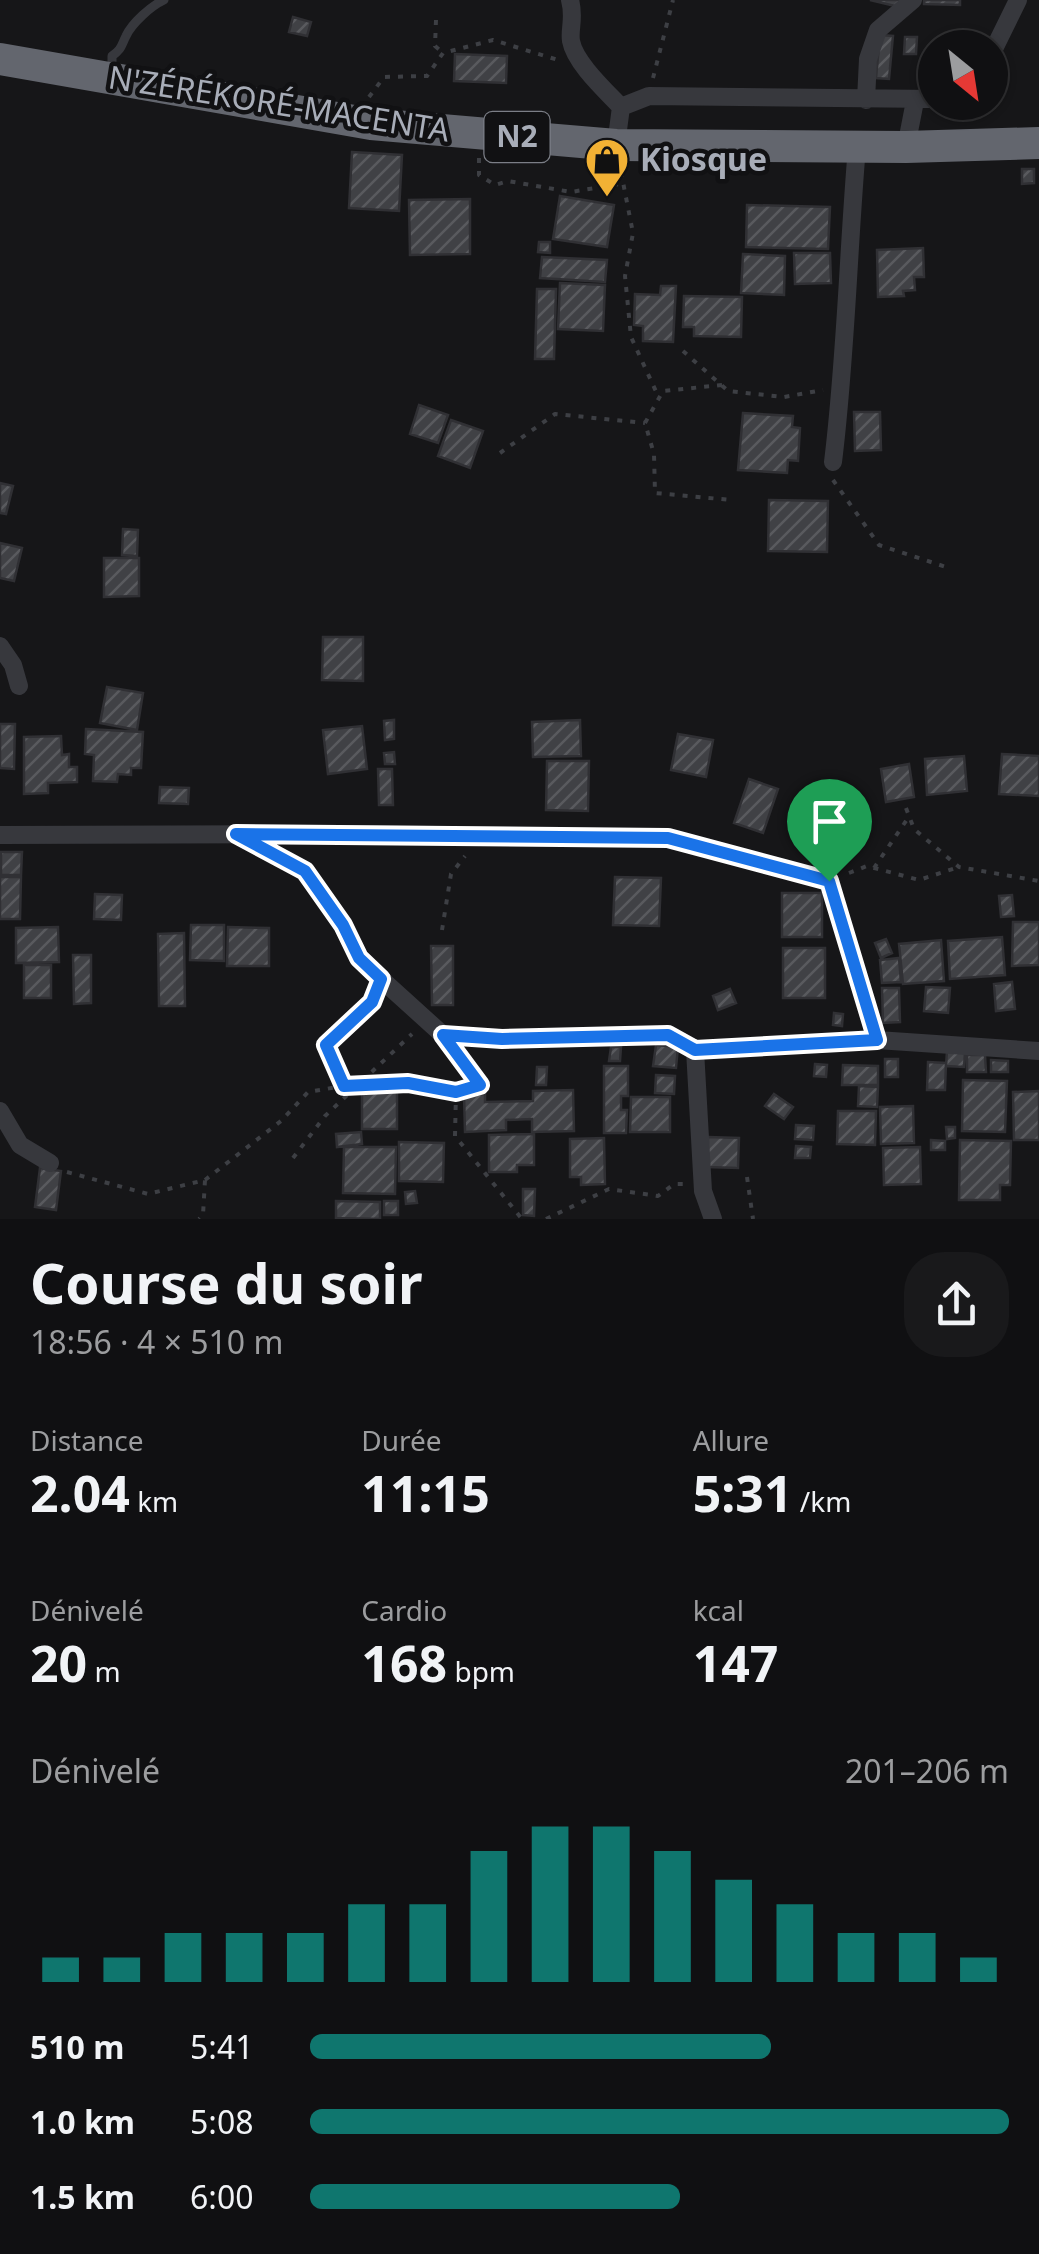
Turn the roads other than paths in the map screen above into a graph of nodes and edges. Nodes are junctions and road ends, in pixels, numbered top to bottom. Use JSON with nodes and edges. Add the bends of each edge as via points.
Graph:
{"nodes":[{"id":1,"x":164,"y":0,"type":"edge"},
{"id":2,"x":570,"y":0,"type":"edge"},
{"id":3,"x":913,"y":0,"type":"edge"},
{"id":4,"x":1018,"y":0,"type":"edge"},
{"id":5,"x":1003,"y":30,"type":"edge"},
{"id":6,"x":0,"y":59,"type":"edge"},
{"id":7,"x":112,"y":79,"type":"junction"},
{"id":8,"x":866,"y":100,"type":"junction"},
{"id":9,"x":914,"y":100,"type":"junction"},
{"id":10,"x":918,"y":100,"type":"edge"},
{"id":11,"x":621,"y":108,"type":"junction"},
{"id":12,"x":1039,"y":143,"type":"edge"},
{"id":13,"x":612,"y":145,"type":"junction"},
{"id":14,"x":858,"y":147,"type":"junction"},
{"id":15,"x":906,"y":147,"type":"junction"},
{"id":16,"x":834,"y":462,"type":"road end"},
{"id":17,"x":0,"y":646,"type":"edge"},
{"id":18,"x":18,"y":686,"type":"dead end"},
{"id":19,"x":236,"y":834,"type":"junction"},
{"id":20,"x":0,"y":835,"type":"edge"},
{"id":21,"x":443,"y":1035,"type":"junction"},
{"id":22,"x":877,"y":1040,"type":"junction"},
{"id":23,"x":695,"y":1050,"type":"junction"},
{"id":24,"x":1039,"y":1051,"type":"edge"},
{"id":25,"x":480,"y":1085,"type":"road end"},
{"id":26,"x":0,"y":1111,"type":"edge"},
{"id":27,"x":50,"y":1162,"type":"road end"},
{"id":28,"x":713,"y":1219,"type":"edge"}],
"edges":[{"from":1,"to":7,"type":"lane","via":[[148,8],[112,56]]},
{"from":2,"to":11,"type":"street","via":[[571,40]]},
{"from":3,"to":8,"type":"street","via":[[878,30]]},
{"from":4,"to":5,"type":"street"},
{"from":6,"to":7,"type":"highway","name":"N'ZÉRÉKORÉ-MACENTA","number":"N2"},
{"from":7,"to":13,"type":"highway","name":"N'ZÉRÉKORÉ-MACENTA","number":"N2","via":[[351,121]]},
{"from":8,"to":9,"type":"street"},
{"from":8,"to":11,"type":"street","via":[[650,96]]},
{"from":9,"to":10,"type":"street"},
{"from":9,"to":15,"type":"street"},
{"from":11,"to":13,"type":"street"},
{"from":12,"to":15,"type":"highway","name":"N'ZÉRÉKORÉ-MACENTA","number":"N2"},
{"from":13,"to":14,"type":"highway","name":"N'ZÉRÉKORÉ-MACENTA","number":"N2"},
{"from":14,"to":15,"type":"highway","name":"N'ZÉRÉKORÉ-MACENTA","number":"N2"},
{"from":14,"to":16,"type":"street"},
{"from":17,"to":18,"type":"street"},
{"from":19,"to":20,"type":"street"},
{"from":19,"to":21,"type":"street","via":[[305,871],[359,958]]},
{"from":19,"to":22,"type":"street","via":[[668,838],[829,881]]},
{"from":21,"to":23,"type":"street","via":[[668,1035]]},
{"from":21,"to":25,"type":"street"},
{"from":22,"to":23,"type":"street"},
{"from":22,"to":24,"type":"street"},
{"from":23,"to":28,"type":"street","via":[[702,1182]]},
{"from":26,"to":27,"type":"street","via":[[20,1145]]}]}
